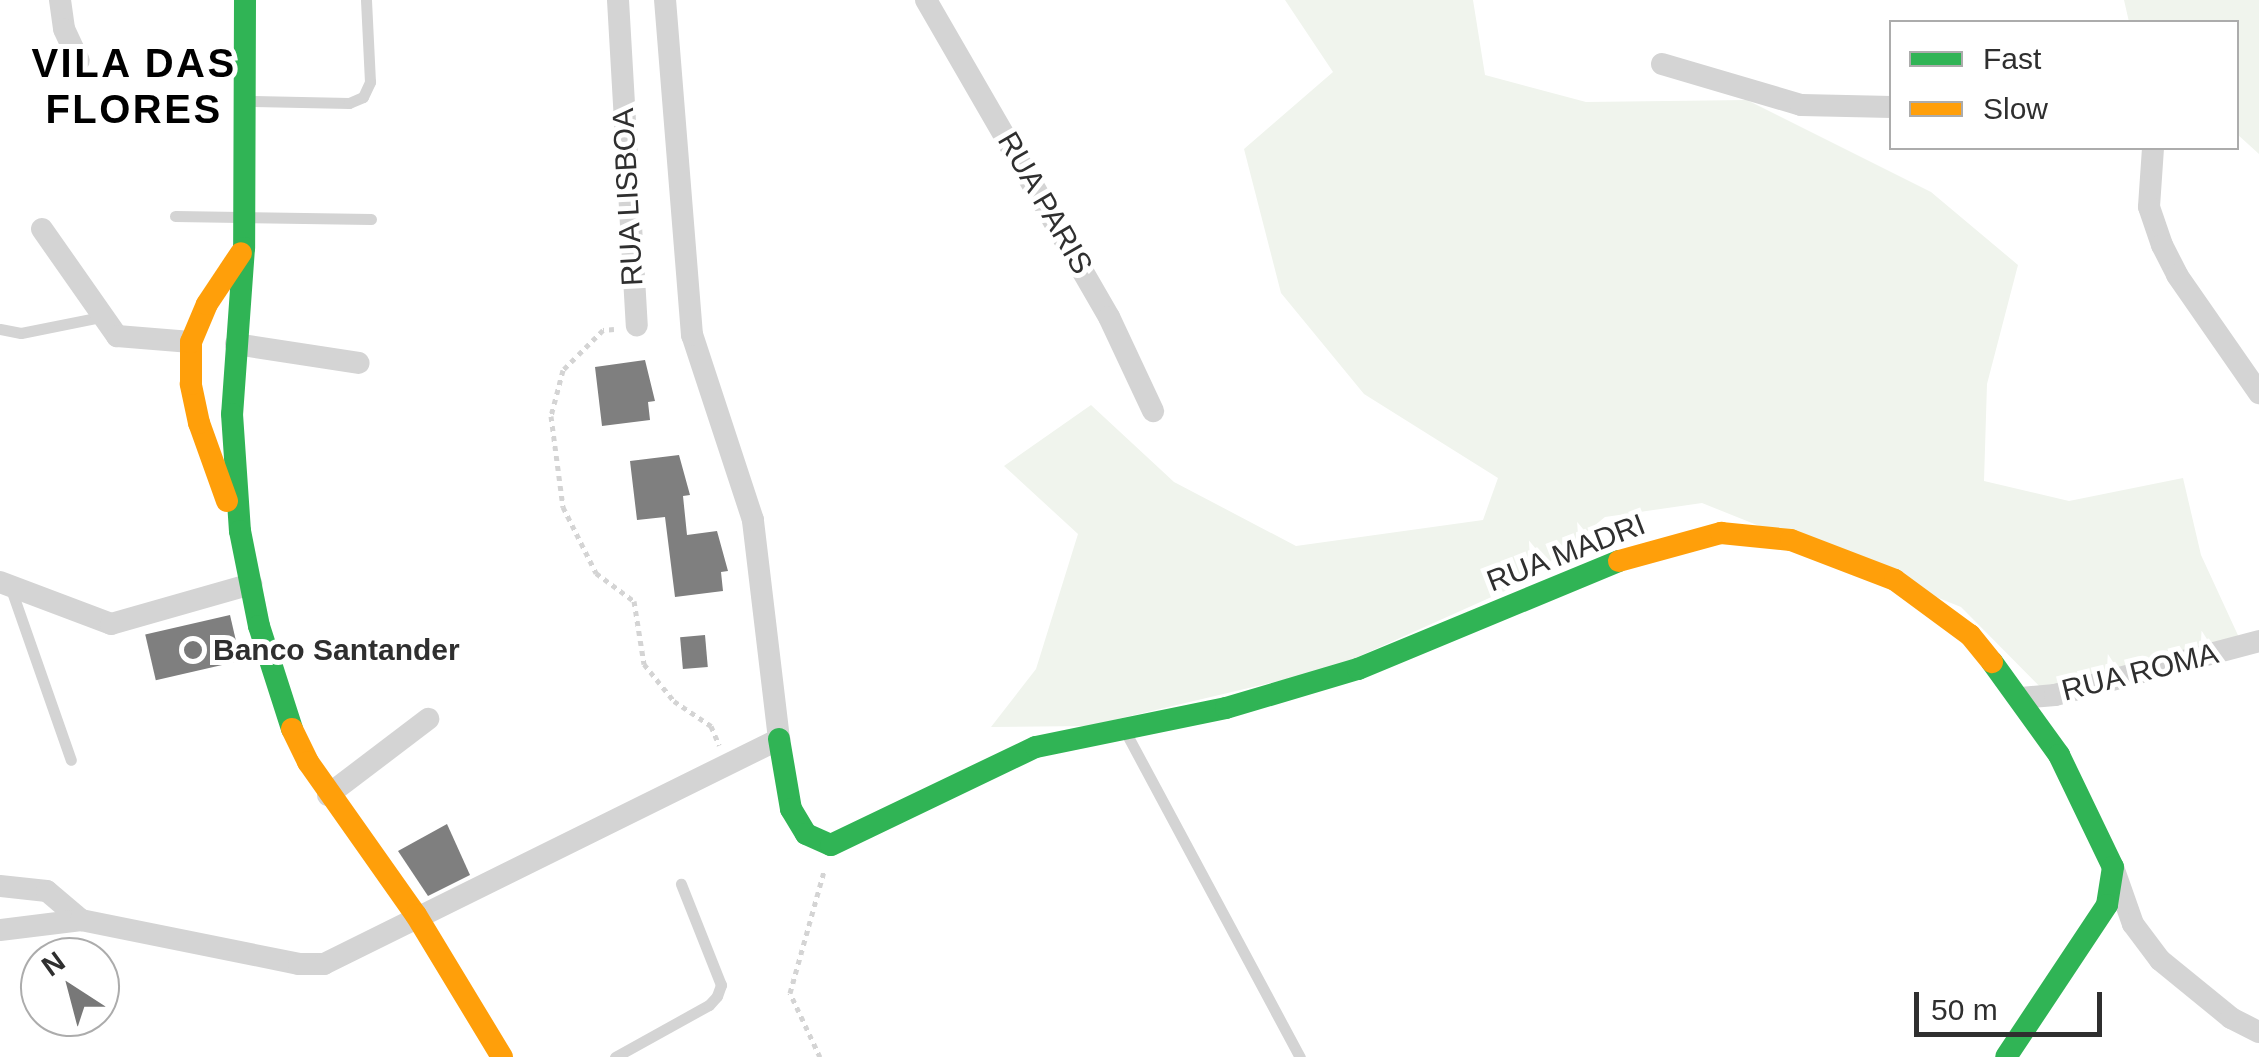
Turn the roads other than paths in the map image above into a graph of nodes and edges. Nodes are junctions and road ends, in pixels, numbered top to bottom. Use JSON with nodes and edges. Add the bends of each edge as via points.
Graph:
{"nodes":[{"id":1,"x":60,"y":0,"type":"edge"},
{"id":2,"x":245,"y":0,"type":"edge"},
{"id":3,"x":366,"y":0,"type":"edge"},
{"id":4,"x":618,"y":0,"type":"edge"},
{"id":5,"x":664,"y":0,"type":"edge"},
{"id":6,"x":926,"y":0,"type":"edge"},
{"id":7,"x":79,"y":61,"type":"dead end"},
{"id":8,"x":1662,"y":64,"type":"dead end"},
{"id":9,"x":248,"y":100,"type":"junction"},
{"id":10,"x":1880,"y":108,"type":"edge"},
{"id":11,"x":2153,"y":150,"type":"edge"},
{"id":12,"x":175,"y":216,"type":"dead end"},
{"id":13,"x":245,"y":216,"type":"junction"},
{"id":14,"x":370,"y":219,"type":"dead end"},
{"id":15,"x":42,"y":228,"type":"dead end"},
{"id":16,"x":244,"y":248,"type":"junction"},
{"id":17,"x":101,"y":317,"type":"junction"},
{"id":18,"x":637,"y":326,"type":"road end"},
{"id":19,"x":0,"y":330,"type":"edge"},
{"id":20,"x":191,"y":342,"type":"junction"},
{"id":21,"x":236,"y":344,"type":"junction"},
{"id":22,"x":359,"y":363,"type":"dead end"},
{"id":23,"x":2259,"y":393,"type":"edge"},
{"id":24,"x":1153,"y":411,"type":"dead end"},
{"id":25,"x":240,"y":532,"type":"junction"},
{"id":26,"x":5,"y":584,"type":"edge"},
{"id":27,"x":252,"y":584,"type":"junction"},
{"id":28,"x":2259,"y":641,"type":"edge"},
{"id":29,"x":2021,"y":698,"type":"junction"},
{"id":30,"x":428,"y":719,"type":"dead end"},
{"id":31,"x":1125,"y":731,"type":"junction"},
{"id":32,"x":779,"y":740,"type":"junction"},
{"id":33,"x":71,"y":760,"type":"dead end"},
{"id":34,"x":328,"y":796,"type":"junction"},
{"id":35,"x":2113,"y":867,"type":"junction"},
{"id":36,"x":680,"y":884,"type":"dead end"},
{"id":37,"x":0,"y":886,"type":"edge"},
{"id":38,"x":416,"y":915,"type":"junction"},
{"id":39,"x":81,"y":920,"type":"junction"},
{"id":40,"x":0,"y":930,"type":"edge"},
{"id":41,"x":2259,"y":1032,"type":"edge"},
{"id":42,"x":502,"y":1057,"type":"edge"},
{"id":43,"x":615,"y":1057,"type":"edge"},
{"id":44,"x":1300,"y":1057,"type":"edge"},
{"id":45,"x":2006,"y":1057,"type":"edge"}],
"edges":[{"from":1,"to":7,"type":"street"},
{"from":2,"to":9,"type":"street"},
{"from":3,"to":9,"type":"lane","via":[[370,82],[363,97]]},
{"from":4,"to":18,"type":"street","name":"RUA LISBOA"},
{"from":5,"to":32,"type":"street","name":"RUA LISBOA","via":[[692,336],[753,520]]},
{"from":6,"to":24,"type":"street","name":"RUA PARIS","via":[[1109,317]]},
{"from":8,"to":10,"type":"street","via":[[1801,105]]},
{"from":9,"to":13,"type":"street"},
{"from":11,"to":23,"type":"street","via":[[2149,207],[2162,245]]},
{"from":12,"to":13,"type":"lane"},
{"from":13,"to":14,"type":"lane"},
{"from":13,"to":16,"type":"street"},
{"from":15,"to":17,"type":"street"},
{"from":16,"to":20,"type":"street"},
{"from":16,"to":21,"type":"street"},
{"from":17,"to":19,"type":"lane","via":[[21,334]]},
{"from":17,"to":20,"type":"street","via":[[117,336]]},
{"from":20,"to":25,"type":"street","via":[[199,423]]},
{"from":21,"to":22,"type":"street"},
{"from":21,"to":25,"type":"street","via":[[232,414]]},
{"from":25,"to":27,"type":"street"},
{"from":26,"to":27,"type":"street","via":[[111,624]]},
{"from":26,"to":33,"type":"lane"},
{"from":27,"to":34,"type":"street","via":[[291,727]]},
{"from":28,"to":29,"type":"street","name":"RUA ROMA","via":[[2055,695]]},
{"from":29,"to":31,"type":"street","name":"RUA MADRI","via":[[1970,635],[1895,580],[1792,540],[1720,533],[1644,552],[1358,669]]},
{"from":29,"to":35,"type":"street","name":"RUA MADRI","via":[[2059,756]]},
{"from":30,"to":34,"type":"street"},
{"from":31,"to":32,"type":"street","name":"RUA MADRI","via":[[1036,747],[831,845],[806,834],[792,810]]},
{"from":31,"to":44,"type":"lane"},
{"from":32,"to":38,"type":"street"},
{"from":34,"to":38,"type":"street"},
{"from":35,"to":41,"type":"street","via":[[2133,924],[2160,960],[2230,1018]]},
{"from":35,"to":45,"type":"street","via":[[2106,905]]},
{"from":36,"to":43,"type":"lane","via":[[720,985],[718,996]]},
{"from":37,"to":39,"type":"street","via":[[46,891]]},
{"from":38,"to":39,"type":"street","via":[[311,966]]},
{"from":38,"to":42,"type":"street"},
{"from":39,"to":40,"type":"street"}]}
